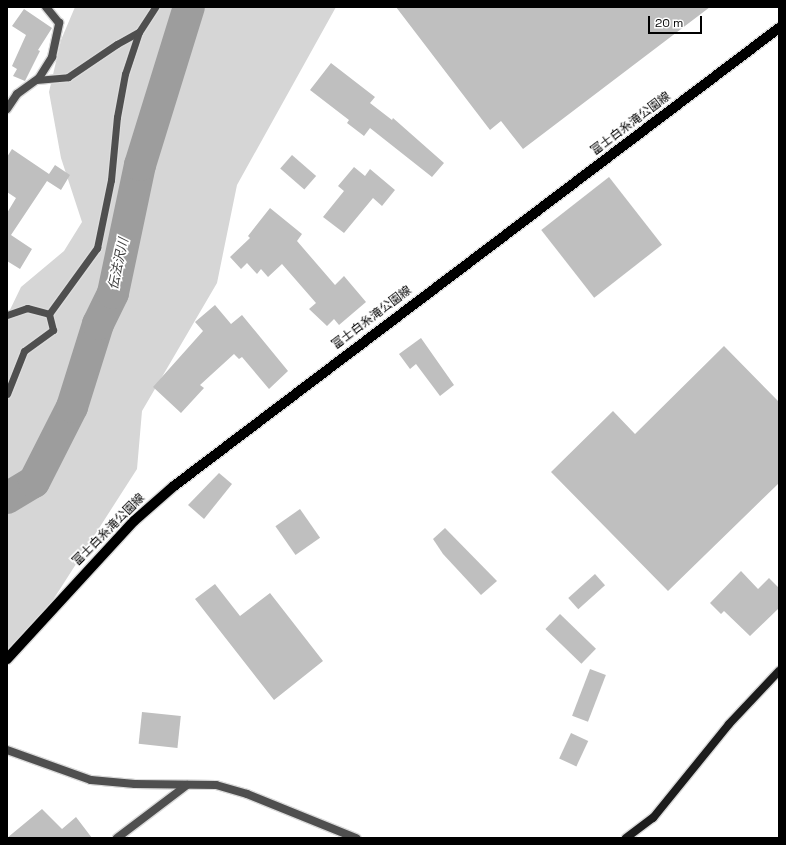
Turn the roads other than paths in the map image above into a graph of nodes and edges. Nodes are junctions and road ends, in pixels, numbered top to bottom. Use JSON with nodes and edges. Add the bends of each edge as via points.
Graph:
{"nodes":[{"id":1,"x":46,"y":7,"type":"edge"},
{"id":2,"x":155,"y":7,"type":"edge"},
{"id":3,"x":779,"y":28,"type":"edge"},
{"id":4,"x":139,"y":32,"type":"junction"},
{"id":5,"x":36,"y":80,"type":"junction"},
{"id":6,"x":7,"y":109,"type":"edge"},
{"id":7,"x":49,"y":314,"type":"junction"},
{"id":8,"x":7,"y":315,"type":"edge"},
{"id":9,"x":7,"y":394,"type":"edge"},
{"id":10,"x":7,"y":659,"type":"edge"},
{"id":11,"x":779,"y":672,"type":"edge"},
{"id":12,"x":7,"y":750,"type":"edge"},
{"id":13,"x":187,"y":785,"type":"junction"},
{"id":14,"x":117,"y":838,"type":"edge"},
{"id":15,"x":356,"y":838,"type":"edge"},
{"id":16,"x":626,"y":838,"type":"edge"}],
"edges":[{"from":1,"to":5,"type":"street","via":[[60,23],[52,57]]},
{"from":2,"to":4,"type":"lane"},
{"from":3,"to":10,"type":"main road","name":"富士白糸滝公園線","via":[[185,477],[134,521]]},
{"from":4,"to":5,"type":"lane","via":[[68,77]]},
{"from":4,"to":7,"type":"lane","via":[[125,74],[116,117],[111,180],[97,248]]},
{"from":5,"to":6,"type":"street","via":[[17,94]]},
{"from":7,"to":8,"type":"lane","via":[[27,308]]},
{"from":7,"to":9,"type":"lane","via":[[53,330],[24,351]]},
{"from":11,"to":16,"type":"street","via":[[729,724],[653,818]]},
{"from":12,"to":13,"type":"street","via":[[91,780]]},
{"from":13,"to":14,"type":"street"},
{"from":13,"to":15,"type":"street","via":[[216,785],[247,794]]}]}
